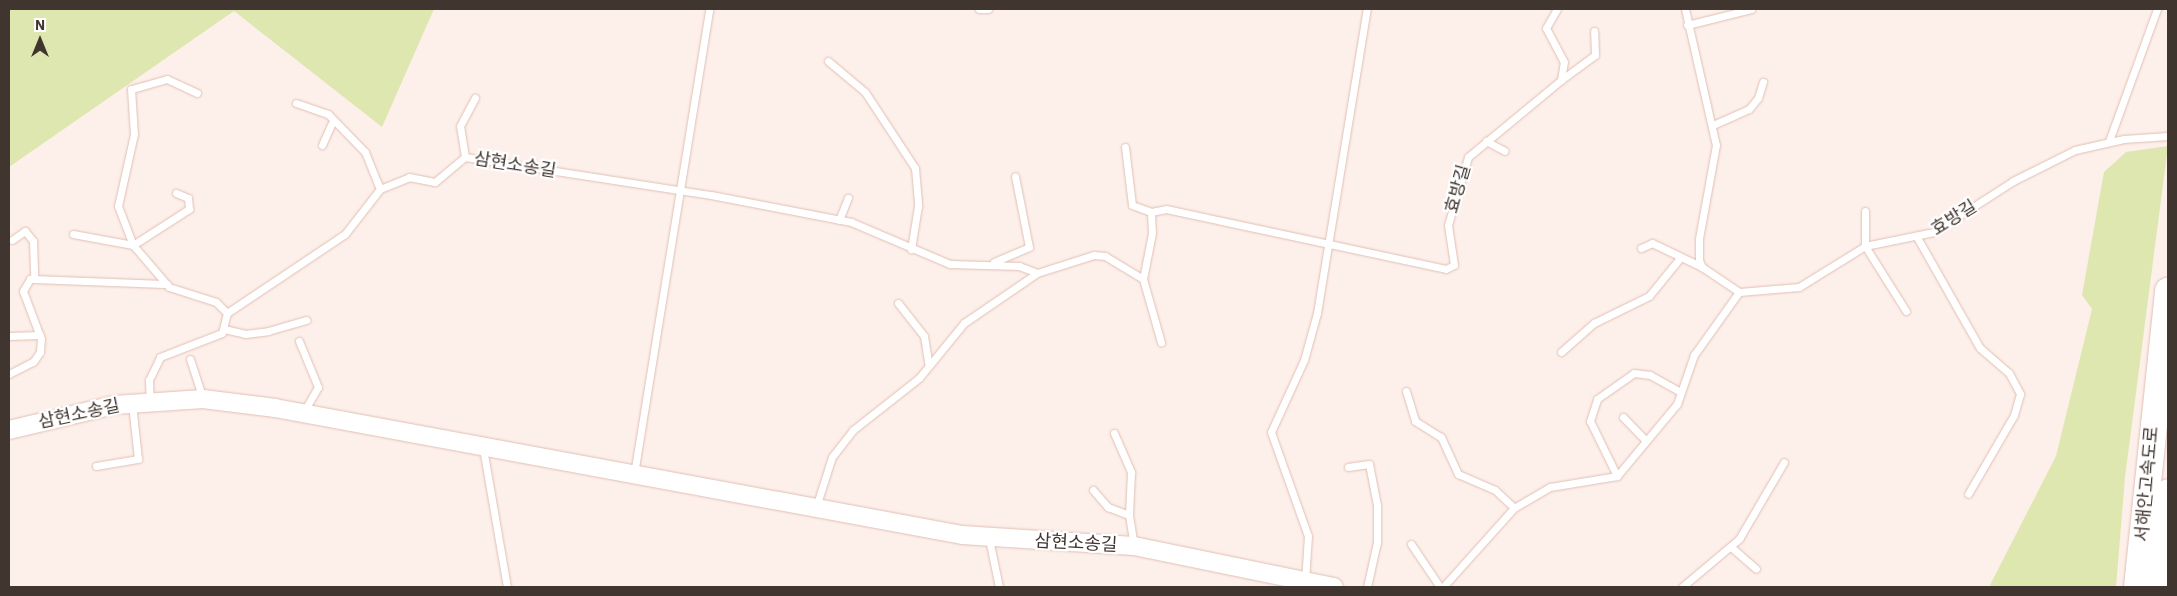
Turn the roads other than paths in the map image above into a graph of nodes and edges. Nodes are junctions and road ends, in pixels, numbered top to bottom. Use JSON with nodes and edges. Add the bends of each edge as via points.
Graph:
{"nodes":[{"id":1,"x":709,"y":9,"type":"edge"},
{"id":2,"x":979,"y":9,"type":"edge"},
{"id":3,"x":988,"y":9,"type":"edge"},
{"id":4,"x":1367,"y":9,"type":"edge"},
{"id":5,"x":1557,"y":9,"type":"edge"},
{"id":6,"x":1686,"y":9,"type":"edge"},
{"id":7,"x":1751,"y":9,"type":"edge"},
{"id":8,"x":2156,"y":9,"type":"edge"},
{"id":9,"x":1686,"y":25,"type":"junction"},
{"id":10,"x":1594,"y":31,"type":"dead end"},
{"id":11,"x":828,"y":61,"type":"dead end"},
{"id":12,"x":1561,"y":80,"type":"junction"},
{"id":13,"x":1763,"y":82,"type":"dead end"},
{"id":14,"x":197,"y":93,"type":"dead end"},
{"id":15,"x":475,"y":98,"type":"dead end"},
{"id":16,"x":296,"y":103,"type":"dead end"},
{"id":17,"x":332,"y":123,"type":"junction"},
{"id":18,"x":1713,"y":125,"type":"junction"},
{"id":19,"x":2168,"y":136,"type":"edge"},
{"id":20,"x":1486,"y":141,"type":"junction"},
{"id":21,"x":2109,"y":141,"type":"junction"},
{"id":22,"x":322,"y":145,"type":"dead end"},
{"id":23,"x":1125,"y":147,"type":"dead end"},
{"id":24,"x":1505,"y":151,"type":"dead end"},
{"id":25,"x":465,"y":157,"type":"junction"},
{"id":26,"x":1015,"y":176,"type":"dead end"},
{"id":27,"x":380,"y":189,"type":"junction"},
{"id":28,"x":680,"y":190,"type":"junction"},
{"id":29,"x":176,"y":193,"type":"dead end"},
{"id":30,"x":848,"y":198,"type":"dead end"},
{"id":31,"x":1865,"y":211,"type":"dead end"},
{"id":32,"x":1151,"y":212,"type":"junction"},
{"id":33,"x":839,"y":220,"type":"junction"},
{"id":34,"x":73,"y":234,"type":"dead end"},
{"id":35,"x":1918,"y":239,"type":"junction"},
{"id":36,"x":12,"y":240,"type":"dead end"},
{"id":37,"x":1332,"y":242,"type":"junction"},
{"id":38,"x":133,"y":245,"type":"junction"},
{"id":39,"x":1865,"y":246,"type":"junction"},
{"id":40,"x":1641,"y":248,"type":"dead end"},
{"id":41,"x":911,"y":249,"type":"junction"},
{"id":42,"x":1680,"y":258,"type":"junction"},
{"id":43,"x":989,"y":264,"type":"junction"},
{"id":44,"x":1702,"y":267,"type":"junction"},
{"id":45,"x":1037,"y":273,"type":"junction"},
{"id":46,"x":34,"y":278,"type":"junction"},
{"id":47,"x":1143,"y":279,"type":"junction"},
{"id":48,"x":166,"y":284,"type":"junction"},
{"id":49,"x":2168,"y":291,"type":"edge"},
{"id":50,"x":1739,"y":292,"type":"junction"},
{"id":51,"x":898,"y":303,"type":"dead end"},
{"id":52,"x":1906,"y":311,"type":"dead end"},
{"id":53,"x":227,"y":313,"type":"junction"},
{"id":54,"x":306,"y":320,"type":"dead end"},
{"id":55,"x":224,"y":329,"type":"junction"},
{"id":56,"x":40,"y":335,"type":"junction"},
{"id":57,"x":9,"y":336,"type":"edge"},
{"id":58,"x":299,"y":341,"type":"dead end"},
{"id":59,"x":1161,"y":342,"type":"dead end"},
{"id":60,"x":1561,"y":352,"type":"dead end"},
{"id":61,"x":190,"y":359,"type":"dead end"},
{"id":62,"x":929,"y":366,"type":"junction"},
{"id":63,"x":9,"y":374,"type":"edge"},
{"id":64,"x":1406,"y":390,"type":"dead end"},
{"id":65,"x":1681,"y":392,"type":"junction"},
{"id":66,"x":203,"y":399,"type":"junction"},
{"id":67,"x":141,"y":403,"type":"junction"},
{"id":68,"x":303,"y":413,"type":"junction"},
{"id":69,"x":1623,"y":417,"type":"dead end"},
{"id":70,"x":9,"y":430,"type":"edge"},
{"id":71,"x":1114,"y":433,"type":"dead end"},
{"id":72,"x":1646,"y":441,"type":"junction"},
{"id":73,"x":483,"y":448,"type":"junction"},
{"id":74,"x":1784,"y":462,"type":"dead end"},
{"id":75,"x":96,"y":466,"type":"dead end"},
{"id":76,"x":1348,"y":467,"type":"dead end"},
{"id":77,"x":634,"y":474,"type":"junction"},
{"id":78,"x":1617,"y":476,"type":"junction"},
{"id":79,"x":1093,"y":490,"type":"dead end"},
{"id":80,"x":2168,"y":492,"type":"edge"},
{"id":81,"x":1968,"y":494,"type":"dead end"},
{"id":82,"x":816,"y":508,"type":"junction"},
{"id":83,"x":1514,"y":508,"type":"junction"},
{"id":84,"x":1129,"y":515,"type":"junction"},
{"id":85,"x":989,"y":539,"type":"junction"},
{"id":86,"x":1411,"y":544,"type":"dead end"},
{"id":87,"x":1134,"y":546,"type":"junction"},
{"id":88,"x":1731,"y":548,"type":"junction"},
{"id":89,"x":1756,"y":569,"type":"dead end"},
{"id":90,"x":1305,"y":584,"type":"junction"},
{"id":91,"x":507,"y":587,"type":"edge"},
{"id":92,"x":999,"y":587,"type":"edge"},
{"id":93,"x":1334,"y":587,"type":"edge"},
{"id":94,"x":1367,"y":587,"type":"edge"},
{"id":95,"x":1442,"y":587,"type":"edge"},
{"id":96,"x":1682,"y":587,"type":"edge"},
{"id":97,"x":2137,"y":587,"type":"edge"},
{"id":98,"x":2160,"y":587,"type":"edge"}],
"edges":[{"from":1,"to":28,"type":"lane"},
{"from":2,"to":3,"type":"lane"},
{"from":4,"to":37,"type":"lane"},
{"from":5,"to":12,"type":"lane","via":[[1546,28],[1564,62]]},
{"from":6,"to":9,"type":"lane"},
{"from":7,"to":9,"type":"lane"},
{"from":8,"to":21,"type":"lane"},
{"from":9,"to":18,"type":"lane"},
{"from":10,"to":12,"type":"lane","name":"효방길","via":[[1595,55]]},
{"from":11,"to":41,"type":"lane","via":[[866,92],[915,168],[918,206]]},
{"from":12,"to":20,"type":"lane","name":"효방길"},
{"from":13,"to":18,"type":"lane","via":[[1753,105]]},
{"from":14,"to":38,"type":"lane","via":[[167,79],[130,90],[134,134],[118,206]]},
{"from":15,"to":25,"type":"lane","via":[[460,126]]},
{"from":16,"to":17,"type":"lane","via":[[320,109]]},
{"from":17,"to":22,"type":"lane"},
{"from":17,"to":27,"type":"lane","via":[[365,152]]},
{"from":18,"to":44,"type":"lane","via":[[1716,156],[1698,239]]},
{"from":19,"to":21,"type":"lane","name":"효방길"},
{"from":20,"to":24,"type":"lane"},
{"from":20,"to":37,"type":"lane","name":"효방길","via":[[1463,166],[1448,226],[1455,258],[1450,268]]},
{"from":21,"to":35,"type":"lane","name":"효방길","via":[[2075,150],[2013,181]]},
{"from":23,"to":32,"type":"lane","via":[[1132,205]]},
{"from":25,"to":27,"type":"lane","name":"삼현소송길","via":[[435,182],[409,177]]},
{"from":25,"to":28,"type":"lane","name":"삼현소송길"},
{"from":26,"to":43,"type":"lane","via":[[1029,247]]},
{"from":27,"to":53,"type":"lane","name":"삼현소송길","via":[[345,234]]},
{"from":28,"to":33,"type":"lane","name":"삼현소송길"},
{"from":28,"to":77,"type":"lane"},
{"from":29,"to":38,"type":"lane","via":[[188,198],[189,209]]},
{"from":30,"to":33,"type":"lane"},
{"from":31,"to":39,"type":"lane"},
{"from":32,"to":37,"type":"lane","via":[[1182,211]]},
{"from":32,"to":47,"type":"lane","via":[[1152,233]]},
{"from":33,"to":41,"type":"lane","name":"삼현소송길"},
{"from":34,"to":38,"type":"lane"},
{"from":35,"to":39,"type":"lane","name":"효방길"},
{"from":35,"to":81,"type":"lane","via":[[1980,348],[2009,373],[2019,389],[2020,403]]},
{"from":36,"to":46,"type":"lane","via":[[25,231],[33,240]]},
{"from":37,"to":90,"type":"lane","via":[[1304,360],[1270,432],[1308,536]]},
{"from":38,"to":48,"type":"lane"},
{"from":39,"to":50,"type":"lane","name":"효방길","via":[[1799,287]]},
{"from":39,"to":52,"type":"lane"},
{"from":40,"to":42,"type":"lane","via":[[1652,243]]},
{"from":41,"to":43,"type":"lane","name":"삼현소송길","via":[[950,264]]},
{"from":42,"to":44,"type":"lane"},
{"from":42,"to":60,"type":"lane","via":[[1649,296],[1594,323]]},
{"from":43,"to":45,"type":"lane","name":"삼현소송길","via":[[1019,266]]},
{"from":44,"to":50,"type":"lane"},
{"from":45,"to":47,"type":"lane","via":[[1094,255],[1105,256]]},
{"from":45,"to":62,"type":"lane","via":[[964,323]]},
{"from":46,"to":48,"type":"lane"},
{"from":46,"to":56,"type":"lane","via":[[23,291]]},
{"from":47,"to":59,"type":"lane"},
{"from":48,"to":53,"type":"lane","via":[[179,294],[216,302]]},
{"from":49,"to":97,"type":"highway","name":"서해안고속도로"},
{"from":50,"to":65,"type":"lane","via":[[1694,355]]},
{"from":51,"to":62,"type":"lane","via":[[924,336]]},
{"from":53,"to":55,"type":"lane"},
{"from":54,"to":55,"type":"lane","via":[[268,331]]},
{"from":55,"to":67,"type":"lane","via":[[160,357]]},
{"from":56,"to":57,"type":"lane"},
{"from":56,"to":63,"type":"lane","via":[[40,352],[33,362]]},
{"from":58,"to":68,"type":"lane","via":[[318,387]]},
{"from":61,"to":66,"type":"lane"},
{"from":62,"to":82,"type":"lane","via":[[842,443],[826,469]]},
{"from":64,"to":83,"type":"lane","via":[[1415,421],[1441,437],[1458,474],[1494,490]]},
{"from":65,"to":72,"type":"lane"},
{"from":65,"to":78,"type":"lane","via":[[1650,375],[1634,373],[1597,399],[1590,421]]},
{"from":66,"to":67,"type":"street","name":"삼현소송길"},
{"from":66,"to":68,"type":"street","name":"삼현소송길"},
{"from":67,"to":70,"type":"street","name":"삼현소송길"},
{"from":67,"to":75,"type":"lane","via":[[138,459]]},
{"from":68,"to":73,"type":"street","name":"삼현소송길"},
{"from":69,"to":72,"type":"lane"},
{"from":71,"to":84,"type":"lane","via":[[1131,472]]},
{"from":72,"to":78,"type":"lane"},
{"from":73,"to":77,"type":"street","name":"삼현소송길"},
{"from":73,"to":91,"type":"lane"},
{"from":74,"to":88,"type":"lane"},
{"from":76,"to":94,"type":"lane","via":[[1369,464],[1377,505],[1377,542]]},
{"from":77,"to":82,"type":"street","name":"삼현소송길"},
{"from":78,"to":83,"type":"lane","via":[[1550,487]]},
{"from":79,"to":84,"type":"lane","via":[[1108,507]]},
{"from":80,"to":98,"type":"highway","name":"서해안고속도로"},
{"from":82,"to":85,"type":"street","name":"삼현소송길"},
{"from":83,"to":95,"type":"lane"},
{"from":84,"to":87,"type":"lane"},
{"from":85,"to":87,"type":"street","name":"삼현소송길"},
{"from":85,"to":92,"type":"lane"},
{"from":86,"to":95,"type":"lane"},
{"from":87,"to":90,"type":"street","name":"삼현소송길"},
{"from":88,"to":89,"type":"lane"},
{"from":88,"to":96,"type":"lane"},
{"from":90,"to":93,"type":"street","name":"삼현소송길"}]}
